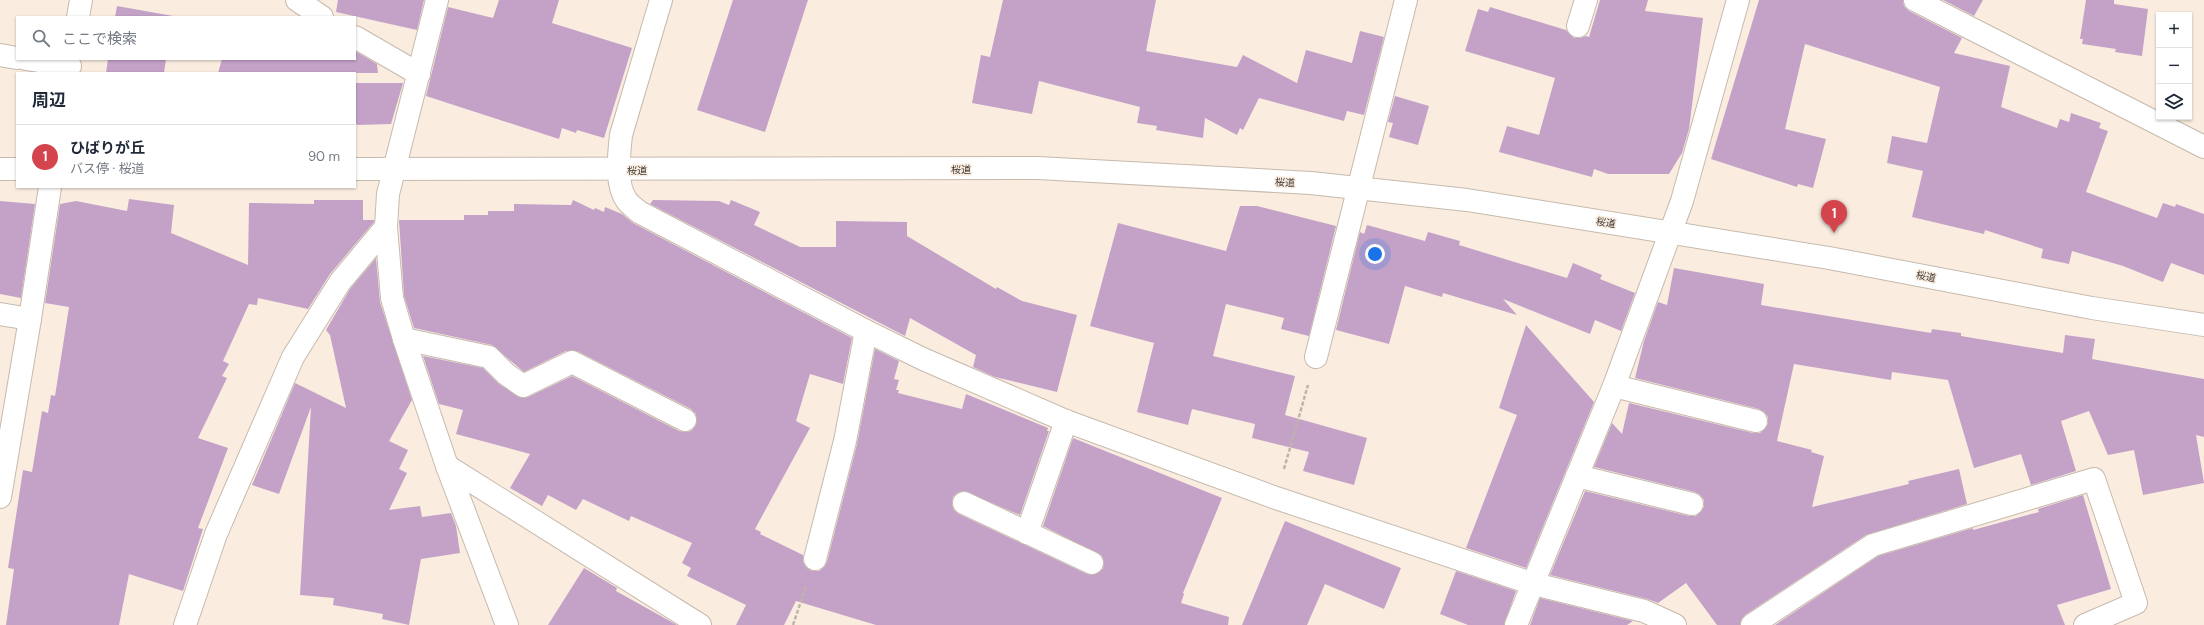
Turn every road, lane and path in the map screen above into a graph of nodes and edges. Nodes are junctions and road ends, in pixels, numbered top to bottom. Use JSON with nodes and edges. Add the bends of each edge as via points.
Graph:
{"nodes":[{"id":1,"x":81,"y":0,"type":"edge"},
{"id":2,"x":297,"y":0,"type":"edge"},
{"id":3,"x":437,"y":0,"type":"edge"},
{"id":4,"x":662,"y":0,"type":"edge"},
{"id":5,"x":1406,"y":0,"type":"edge"},
{"id":6,"x":1586,"y":0,"type":"edge"},
{"id":7,"x":1738,"y":0,"type":"edge"},
{"id":8,"x":1915,"y":0,"type":"edge"},
{"id":9,"x":78,"y":16,"type":"edge"},
{"id":10,"x":321,"y":16,"type":"edge"},
{"id":11,"x":1578,"y":26,"type":"dead end"},
{"id":12,"x":356,"y":38,"type":"edge"},
{"id":13,"x":0,"y":55,"type":"edge"},
{"id":14,"x":16,"y":58,"type":"edge"},
{"id":15,"x":32,"y":60,"type":"edge"},
{"id":16,"x":70,"y":66,"type":"edge"},
{"id":17,"x":419,"y":74,"type":"junction"},
{"id":18,"x":2204,"y":147,"type":"edge"},
{"id":19,"x":0,"y":169,"type":"edge"},
{"id":20,"x":16,"y":169,"type":"edge"},
{"id":21,"x":356,"y":169,"type":"edge"},
{"id":22,"x":394,"y":169,"type":"junction"},
{"id":23,"x":618,"y":170,"type":"junction"},
{"id":24,"x":50,"y":188,"type":"edge"},
{"id":25,"x":1358,"y":188,"type":"junction"},
{"id":26,"x":386,"y":227,"type":"junction"},
{"id":27,"x":1669,"y":233,"type":"junction"},
{"id":28,"x":0,"y":314,"type":"edge"},
{"id":29,"x":30,"y":319,"type":"junction"},
{"id":30,"x":2204,"y":325,"type":"edge"},
{"id":31,"x":866,"y":331,"type":"junction"},
{"id":32,"x":404,"y":339,"type":"junction"},
{"id":33,"x":1316,"y":357,"type":"joint"},
{"id":34,"x":1614,"y":386,"type":"junction"},
{"id":35,"x":685,"y":420,"type":"dead end"},
{"id":36,"x":1066,"y":421,"type":"junction"},
{"id":37,"x":1756,"y":421,"type":"dead end"},
{"id":38,"x":447,"y":466,"type":"junction"},
{"id":39,"x":1577,"y":476,"type":"junction"},
{"id":40,"x":0,"y":497,"type":"edge"},
{"id":41,"x":1276,"y":498,"type":"junction"},
{"id":42,"x":964,"y":503,"type":"dead end"},
{"id":43,"x":1692,"y":504,"type":"dead end"},
{"id":44,"x":1028,"y":533,"type":"junction"},
{"id":45,"x":815,"y":559,"type":"joint"},
{"id":46,"x":1092,"y":563,"type":"dead end"},
{"id":47,"x":1534,"y":584,"type":"junction"},
{"id":48,"x":185,"y":625,"type":"edge"},
{"id":49,"x":507,"y":625,"type":"edge"},
{"id":50,"x":700,"y":625,"type":"edge"},
{"id":51,"x":793,"y":625,"type":"edge"},
{"id":52,"x":1516,"y":625,"type":"edge"},
{"id":53,"x":1676,"y":625,"type":"edge"},
{"id":54,"x":1752,"y":625,"type":"edge"},
{"id":55,"x":2085,"y":625,"type":"edge"}],
"edges":[{"from":1,"to":9,"type":"street"},
{"from":2,"to":10,"type":"street"},
{"from":3,"to":17,"type":"street"},
{"from":4,"to":23,"type":"street","via":[[621,135]]},
{"from":5,"to":25,"type":"street"},
{"from":6,"to":11,"type":"street"},
{"from":7,"to":27,"type":"street","via":[[1682,201]]},
{"from":8,"to":18,"type":"street"},
{"from":12,"to":17,"type":"street"},
{"from":13,"to":14,"type":"street"},
{"from":15,"to":16,"type":"street"},
{"from":17,"to":22,"type":"street"},
{"from":19,"to":20,"type":"street"},
{"from":21,"to":22,"type":"street","name":"桜道"},
{"from":22,"to":23,"type":"street","name":"桜道"},
{"from":22,"to":26,"type":"street","via":[[388,194]]},
{"from":23,"to":25,"type":"street","name":"桜道","via":[[1038,168]]},
{"from":23,"to":31,"type":"street","via":[[626,200],[639,212]]},
{"from":24,"to":29,"type":"street"},
{"from":25,"to":27,"type":"street","name":"桜道","via":[[1467,200]]},
{"from":25,"to":33,"type":"street"},
{"from":26,"to":32,"type":"street","via":[[392,298]]},
{"from":26,"to":48,"type":"street","via":[[340,282],[293,357],[216,534]]},
{"from":27,"to":30,"type":"street","name":"桜道","via":[[1829,258],[2084,307]]},
{"from":27,"to":34,"type":"street"},
{"from":28,"to":29,"type":"street"},
{"from":29,"to":40,"type":"street"},
{"from":31,"to":36,"type":"street","via":[[923,359]]},
{"from":31,"to":45,"type":"street","via":[[845,441]]},
{"from":32,"to":35,"type":"street","via":[[489,357],[523,386],[572,362]]},
{"from":32,"to":38,"type":"street"},
{"from":33,"to":41,"type":"path"},
{"from":34,"to":37,"type":"street"},
{"from":34,"to":39,"type":"street"},
{"from":36,"to":41,"type":"street"},
{"from":36,"to":44,"type":"street"},
{"from":38,"to":49,"type":"street"},
{"from":38,"to":50,"type":"street"},
{"from":39,"to":43,"type":"street"},
{"from":39,"to":47,"type":"street"},
{"from":41,"to":47,"type":"street"},
{"from":42,"to":44,"type":"street"},
{"from":44,"to":46,"type":"street"},
{"from":45,"to":51,"type":"path"},
{"from":47,"to":52,"type":"street"},
{"from":47,"to":53,"type":"street","via":[[1644,610]]},
{"from":54,"to":55,"type":"street","via":[[1873,545],[2094,479],[2136,604]]}]}
